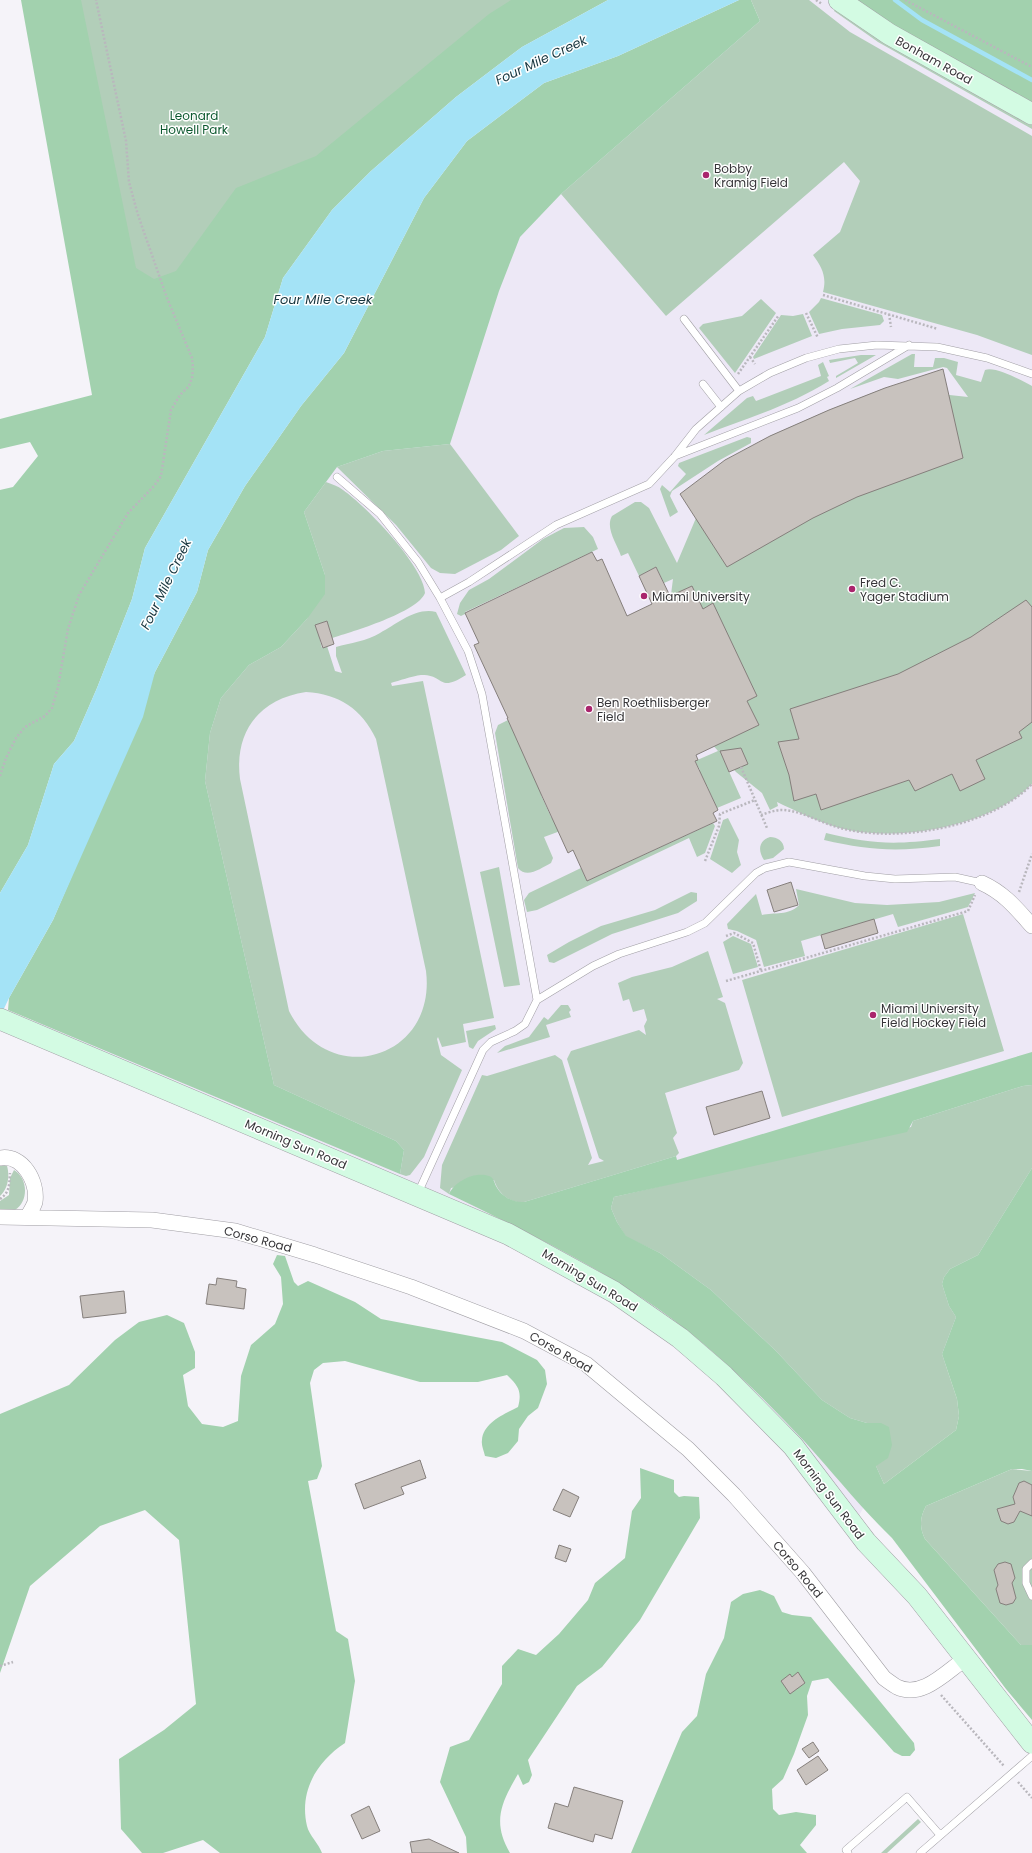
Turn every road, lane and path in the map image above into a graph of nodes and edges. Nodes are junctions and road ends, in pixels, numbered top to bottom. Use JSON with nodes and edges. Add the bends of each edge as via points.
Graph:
{"nodes":[{"id":1,"x":96,"y":0,"type":"edge"},
{"id":2,"x":839,"y":0,"type":"edge"},
{"id":3,"x":905,"y":0,"type":"edge"},
{"id":4,"x":1032,"y":67,"type":"edge"},
{"id":5,"x":1032,"y":114,"type":"edge"},
{"id":6,"x":823,"y":295,"type":"dead end"},
{"id":7,"x":806,"y":313,"type":"dead end"},
{"id":8,"x":889,"y":314,"type":"junction"},
{"id":9,"x":778,"y":315,"type":"dead end"},
{"id":10,"x":684,"y":319,"type":"dead end"},
{"id":11,"x":891,"y":327,"type":"dead end"},
{"id":12,"x":938,"y":330,"type":"dead end"},
{"id":13,"x":818,"y":338,"type":"dead end"},
{"id":14,"x":909,"y":345,"type":"junction"},
{"id":15,"x":750,"y":357,"type":"junction"},
{"id":16,"x":755,"y":364,"type":"dead end"},
{"id":17,"x":738,"y":374,"type":"dead end"},
{"id":18,"x":1032,"y":374,"type":"edge"},
{"id":19,"x":703,"y":384,"type":"dead end"},
{"id":20,"x":739,"y":391,"type":"junction"},
{"id":21,"x":721,"y":407,"type":"junction"},
{"id":22,"x":675,"y":456,"type":"junction"},
{"id":23,"x":337,"y":477,"type":"dead end"},
{"id":24,"x":440,"y":598,"type":"junction"},
{"id":25,"x":740,"y":767,"type":"dead end"},
{"id":26,"x":0,"y":776,"type":"edge"},
{"id":27,"x":1032,"y":784,"type":"edge"},
{"id":28,"x":755,"y":800,"type":"junction"},
{"id":29,"x":761,"y":815,"type":"junction"},
{"id":30,"x":767,"y":828,"type":"dead end"},
{"id":31,"x":1032,"y":854,"type":"edge"},
{"id":32,"x":705,"y":861,"type":"dead end"},
{"id":33,"x":982,"y":883,"type":"junction"},
{"id":34,"x":1014,"y":905,"type":"junction"},
{"id":35,"x":1032,"y":926,"type":"edge"},
{"id":36,"x":726,"y":936,"type":"dead end"},
{"id":37,"x":761,"y":971,"type":"junction"},
{"id":38,"x":726,"y":981,"type":"dead end"},
{"id":39,"x":538,"y":1000,"type":"junction"},
{"id":40,"x":0,"y":1019,"type":"edge"},
{"id":41,"x":0,"y":1158,"type":"edge"},
{"id":42,"x":17,"y":1161,"type":"junction"},
{"id":43,"x":417,"y":1195,"type":"junction"},
{"id":44,"x":0,"y":1199,"type":"edge"},
{"id":45,"x":28,"y":1216,"type":"junction"},
{"id":46,"x":0,"y":1217,"type":"edge"},
{"id":47,"x":1032,"y":1563,"type":"edge"},
{"id":48,"x":1032,"y":1596,"type":"edge"},
{"id":49,"x":965,"y":1659,"type":"junction"},
{"id":50,"x":13,"y":1662,"type":"dead end"},
{"id":51,"x":0,"y":1666,"type":"edge"},
{"id":52,"x":931,"y":1684,"type":"junction"},
{"id":53,"x":1032,"y":1744,"type":"edge"},
{"id":54,"x":1032,"y":1756,"type":"edge"},
{"id":55,"x":1010,"y":1774,"type":"junction"},
{"id":56,"x":1032,"y":1798,"type":"edge"},
{"id":57,"x":940,"y":1835,"type":"junction"},
{"id":58,"x":848,"y":1853,"type":"edge"},
{"id":59,"x":920,"y":1853,"type":"edge"}],
"edges":[{"from":1,"to":26,"type":"path","via":[[126,140],[129,182],[138,215],[192,358],[193,368],[189,386],[171,410],[161,476],[128,513],[79,595],[68,629],[52,708],[45,716],[25,727],[16,738]]},
{"from":2,"to":5,"type":"main road","name":"Bonham Road","via":[[889,34]]},
{"from":3,"to":4,"type":"path"},
{"from":6,"to":8,"type":"path"},
{"from":7,"to":13,"type":"path"},
{"from":8,"to":11,"type":"path"},
{"from":8,"to":12,"type":"path"},
{"from":9,"to":15,"type":"path"},
{"from":10,"to":20,"type":"lane"},
{"from":14,"to":18,"type":"lane","via":[[937,347],[987,358]]},
{"from":14,"to":20,"type":"lane","via":[[839,349],[806,358],[770,373]]},
{"from":14,"to":22,"type":"lane","via":[[798,408]]},
{"from":15,"to":16,"type":"path"},
{"from":15,"to":17,"type":"path"},
{"from":19,"to":21,"type":"lane"},
{"from":20,"to":21,"type":"lane"},
{"from":21,"to":22,"type":"lane","via":[[696,429]]},
{"from":22,"to":24,"type":"lane","via":[[649,484],[556,525]]},
{"from":23,"to":24,"type":"lane","via":[[380,514],[418,562]]},
{"from":24,"to":39,"type":"lane","via":[[468,652],[482,694]]},
{"from":25,"to":28,"type":"path"},
{"from":27,"to":29,"type":"path","via":[[1003,806],[966,822],[899,834],[837,827],[796,811],[780,810]]},
{"from":28,"to":29,"type":"path"},
{"from":28,"to":32,"type":"path","via":[[720,814],[719,826]]},
{"from":29,"to":30,"type":"path"},
{"from":31,"to":34,"type":"path"},
{"from":33,"to":34,"type":"street","via":[[997,890]]},
{"from":33,"to":37,"type":"path","via":[[968,911]]},
{"from":33,"to":39,"type":"lane","via":[[955,877],[895,879],[838,872],[807,864],[781,863],[756,874],[705,923],[687,932],[619,954],[593,966]]},
{"from":34,"to":35,"type":"street"},
{"from":36,"to":37,"type":"path","via":[[738,934],[753,943]]},
{"from":37,"to":38,"type":"path"},
{"from":39,"to":43,"type":"lane","via":[[525,1024],[515,1032],[491,1042],[483,1050]]},
{"from":40,"to":43,"type":"main road","name":"Morning Sun Road"},
{"from":41,"to":42,"type":"street"},
{"from":42,"to":44,"type":"path","via":[[10,1170],[7,1193]]},
{"from":42,"to":45,"type":"street","via":[[28,1172],[33,1185],[34,1202]]},
{"from":43,"to":49,"type":"main road","name":"Morning Sun Road","via":[[508,1234],[567,1265],[614,1292],[680,1338],[724,1376],[793,1446],[866,1542],[917,1596]]},
{"from":45,"to":46,"type":"street","name":"Corso Road"},
{"from":45,"to":52,"type":"street","name":"Corso Road","via":[[152,1220],[235,1230],[411,1287],[524,1331],[586,1364],[688,1449],[734,1495],[803,1573],[884,1678],[897,1687],[912,1690]]},
{"from":47,"to":48,"type":"lane","via":[[1026,1569],[1026,1582]]},
{"from":49,"to":52,"type":"street","name":"Corso Road"},
{"from":49,"to":53,"type":"main road","name":"Morning Sun Road"},
{"from":50,"to":51,"type":"path"},
{"from":52,"to":55,"type":"path"},
{"from":54,"to":55,"type":"lane"},
{"from":55,"to":56,"type":"path"},
{"from":55,"to":57,"type":"lane"},
{"from":57,"to":58,"type":"lane","via":[[907,1797],[846,1850]]},
{"from":57,"to":59,"type":"lane"}]}
